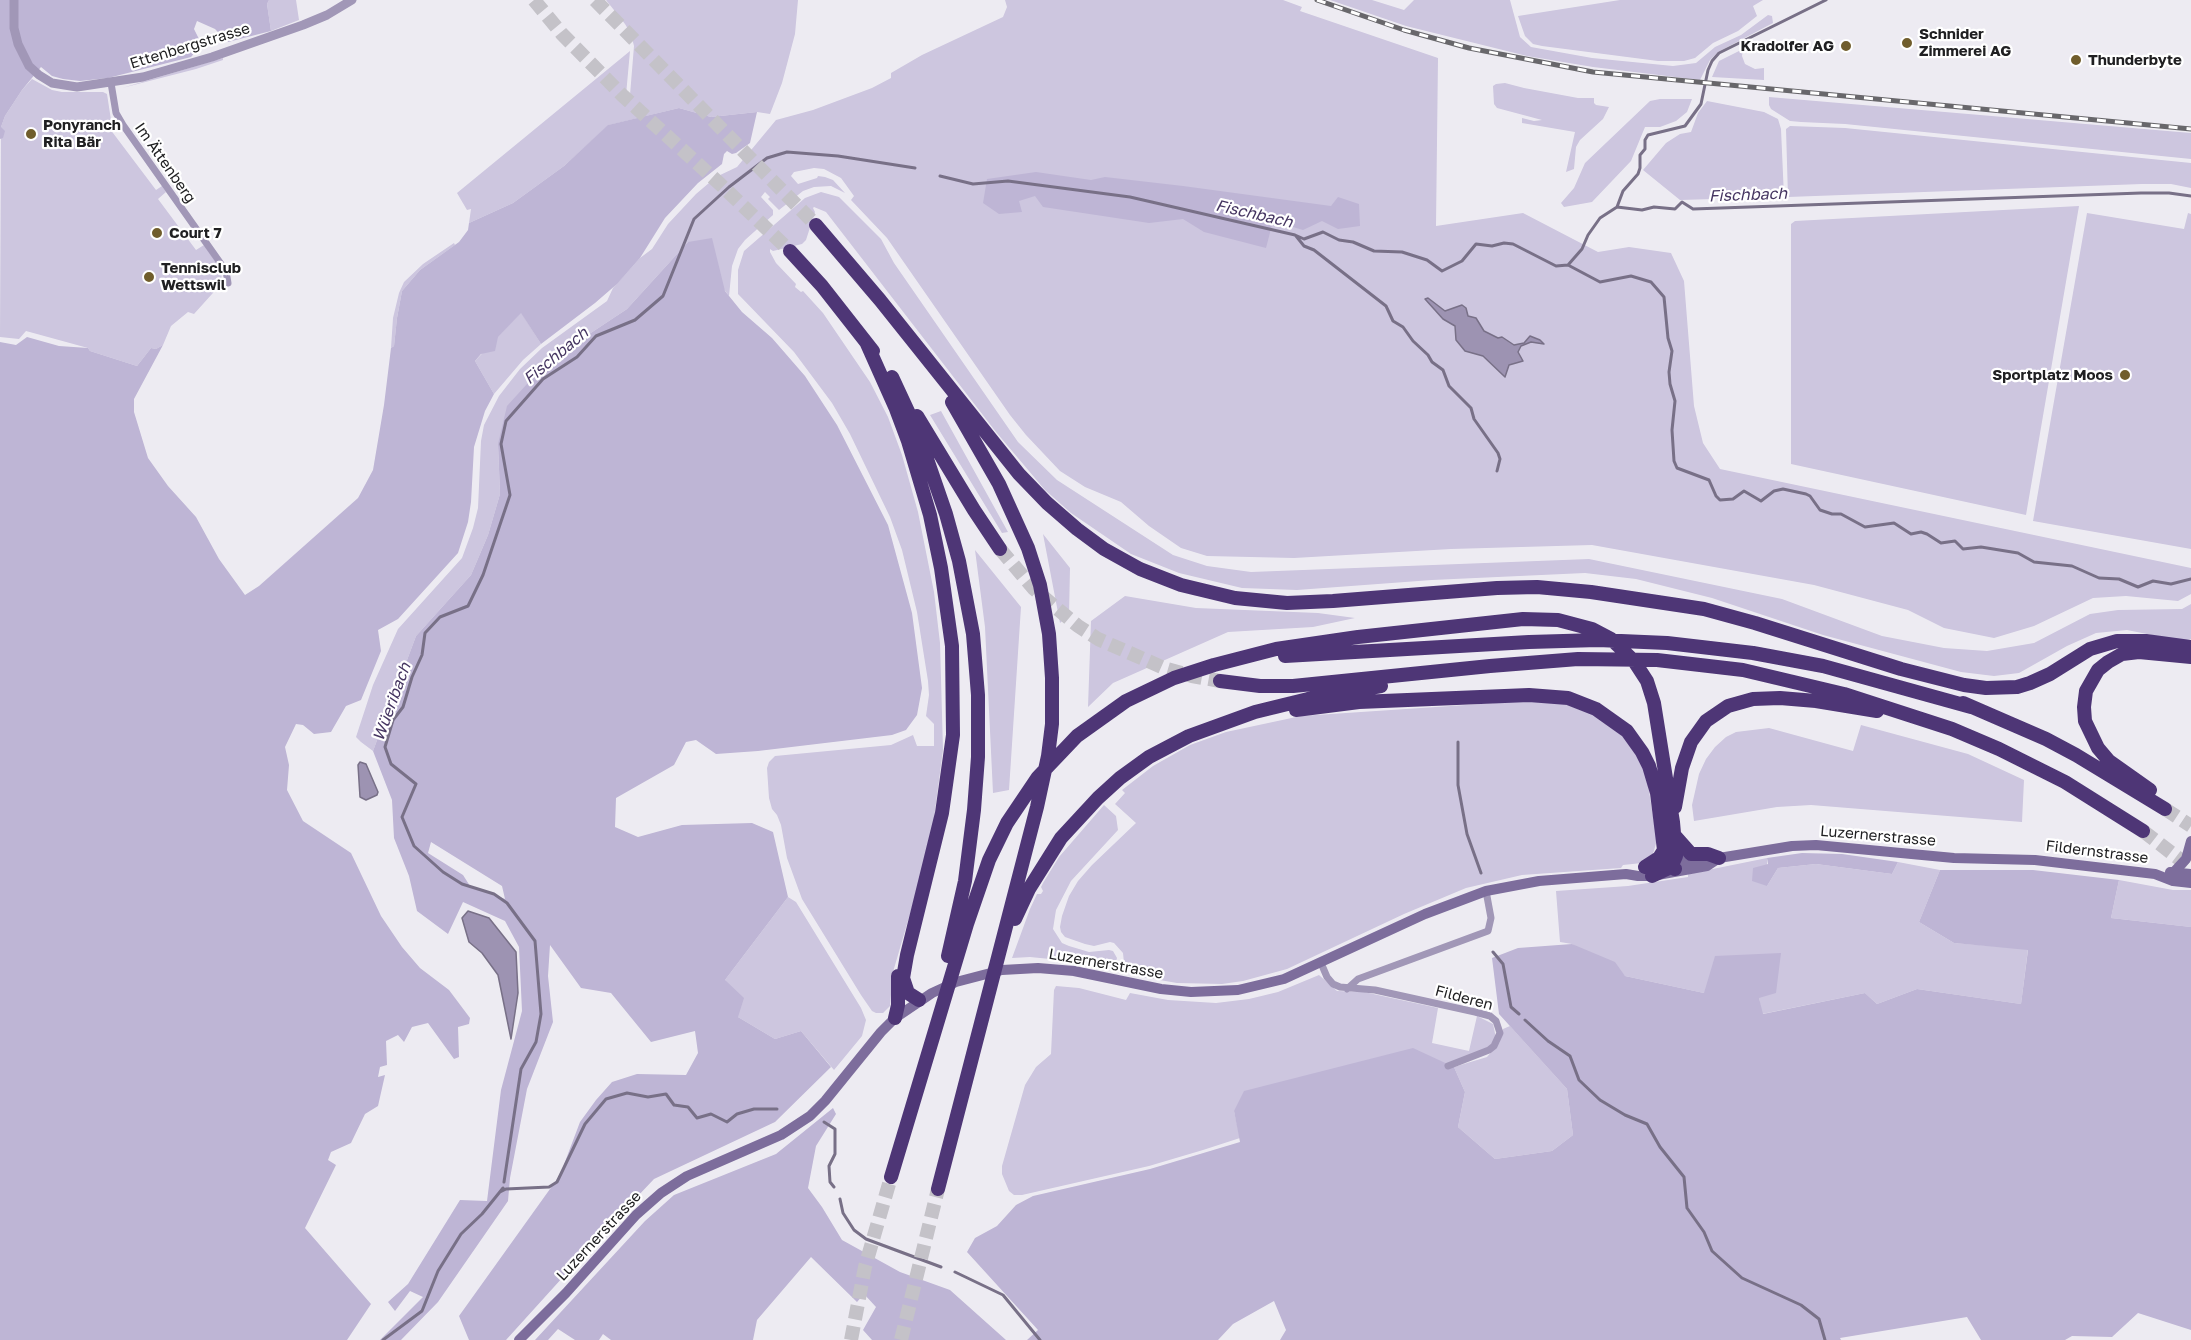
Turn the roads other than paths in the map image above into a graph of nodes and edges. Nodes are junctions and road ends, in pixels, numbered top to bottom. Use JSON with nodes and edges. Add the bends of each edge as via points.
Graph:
{"nodes":[{"id":1,"x":14,"y":0,"type":"edge"},
{"id":2,"x":352,"y":0,"type":"edge"},
{"id":3,"x":111,"y":83,"type":"junction"},
{"id":4,"x":816,"y":225,"type":"tunnel mouth"},
{"id":5,"x":790,"y":251,"type":"tunnel mouth"},
{"id":6,"x":228,"y":283,"type":"dead end"},
{"id":7,"x":900,"y":326,"type":"junction"},
{"id":8,"x":867,"y":344,"type":"junction"},
{"id":9,"x":892,"y":377,"type":"junction"},
{"id":10,"x":1000,"y":549,"type":"tunnel mouth"},
{"id":11,"x":1629,"y":597,"type":"junction"},
{"id":12,"x":2190,"y":655,"type":"edge"},
{"id":13,"x":1214,"y":665,"type":"junction"},
{"id":14,"x":1490,"y":666,"type":"junction"},
{"id":15,"x":1220,"y":681,"type":"tunnel mouth"},
{"id":16,"x":1971,"y":707,"type":"junction"},
{"id":17,"x":1220,"y":724,"type":"junction"},
{"id":18,"x":1952,"y":729,"type":"junction"},
{"id":19,"x":1673,"y":822,"type":"junction"},
{"id":20,"x":2143,"y":831,"type":"tunnel mouth"},
{"id":21,"x":1676,"y":836,"type":"junction"},
{"id":22,"x":2191,"y":841,"type":"edge"},
{"id":23,"x":1719,"y":858,"type":"junction"},
{"id":24,"x":2034,"y":860,"type":"joint"},
{"id":25,"x":1672,"y":863,"type":"junction"},
{"id":26,"x":1648,"y":872,"type":"junction"},
{"id":27,"x":2174,"y":872,"type":"junction"},
{"id":28,"x":2155,"y":874,"type":"junction"},
{"id":29,"x":2191,"y":874,"type":"edge"},
{"id":30,"x":2191,"y":883,"type":"edge"},
{"id":31,"x":1486,"y":891,"type":"junction"},
{"id":32,"x":907,"y":955,"type":"junction"},
{"id":33,"x":999,"y":960,"type":"junction"},
{"id":34,"x":1321,"y":963,"type":"junction"},
{"id":35,"x":1347,"y":989,"type":"junction"},
{"id":36,"x":919,"y":1000,"type":"junction"},
{"id":37,"x":895,"y":1018,"type":"junction"},
{"id":38,"x":924,"y":1066,"type":"junction"},
{"id":39,"x":1448,"y":1066,"type":"dead end"},
{"id":40,"x":891,"y":1177,"type":"tunnel mouth"},
{"id":41,"x":938,"y":1189,"type":"tunnel mouth"},
{"id":42,"x":519,"y":1340,"type":"edge"}],
"edges":[{"from":1,"to":3,"type":"street","name":"Ettenbergstrasse","via":[[18,44],[34,71],[64,86]]},
{"from":2,"to":3,"type":"street","name":"Ettenbergstrasse","via":[[303,25],[223,54]]},
{"from":3,"to":6,"type":"street","name":"Im Ättenberg","via":[[116,112],[123,125],[226,271]]},
{"from":4,"to":7,"type":"highway"},
{"from":5,"to":8,"type":"highway"},
{"from":7,"to":11,"type":"highway","via":[[1047,503],[1104,549],[1161,578],[1263,602],[1309,603],[1517,587]]},
{"from":7,"to":33,"type":"highway","via":[[973,436],[1012,510],[1040,585],[1049,634],[1052,724],[1048,756]]},
{"from":8,"to":9,"type":"highway"},
{"from":8,"to":32,"type":"highway","via":[[908,441],[930,515],[952,646],[953,735],[942,813]]},
{"from":9,"to":10,"type":"highway"},
{"from":9,"to":38,"type":"highway","via":[[931,468],[954,542],[970,609],[978,695],[978,757],[969,853]]},
{"from":11,"to":12,"type":"highway","via":[[1704,609],[1902,669],[1986,688],[2030,683],[2090,649],[2117,641],[2146,641]]},
{"from":11,"to":16,"type":"highway","via":[[1801,646],[1919,685]]},
{"from":12,"to":16,"type":"highway","via":[[2122,654],[2098,670],[2084,699],[2085,721],[2098,748],[2167,806],[2066,750]]},
{"from":13,"to":16,"type":"highway","via":[[1302,654],[1435,646],[1634,641],[1728,649],[1794,660]]},
{"from":13,"to":19,"type":"highway","via":[[1319,642],[1523,619],[1572,622],[1598,631],[1618,645],[1647,681]]},
{"from":13,"to":38,"type":"highway","via":[[1126,701],[1050,762],[1027,791],[989,860],[977,892]]},
{"from":14,"to":15,"type":"highway","via":[[1293,686]]},
{"from":14,"to":17,"type":"highway","via":[[1308,699]]},
{"from":14,"to":18,"type":"highway","via":[[1590,659],[1697,663],[1804,683]]},
{"from":17,"to":25,"type":"highway","via":[[1359,702],[1529,695],[1568,698],[1607,715],[1627,731],[1642,752],[1653,778]]},
{"from":17,"to":33,"type":"highway","via":[[1149,757],[1087,809],[1061,838],[1037,875]]},
{"from":18,"to":19,"type":"highway","via":[[1816,701],[1761,698],[1734,704],[1706,721],[1691,742],[1680,775]]},
{"from":18,"to":20,"type":"highway","via":[[2065,783]]},
{"from":19,"to":21,"type":"highway"},
{"from":21,"to":23,"type":"highway","via":[[1691,854]]},
{"from":21,"to":25,"type":"highway"},
{"from":22,"to":27,"type":"main road","via":[[2186,860]]},
{"from":23,"to":24,"type":"main road","name":"Luzernerstrasse","via":[[1816,845],[1954,858]]},
{"from":23,"to":25,"type":"main road","name":"Luzernerstrasse"},
{"from":24,"to":28,"type":"main road","name":"Fildernstrasse"},
{"from":25,"to":26,"type":"main road","name":"Luzernerstrasse"},
{"from":25,"to":26,"type":"highway","via":[[1655,862]]},
{"from":26,"to":31,"type":"main road","name":"Luzernerstrasse","via":[[1638,876],[1539,881]]},
{"from":27,"to":28,"type":"main road"},
{"from":27,"to":29,"type":"main road"},
{"from":28,"to":30,"type":"main road","name":"Fildernstrasse"},
{"from":31,"to":34,"type":"main road","name":"Luzernerstrasse","via":[[1425,914]]},
{"from":31,"to":35,"type":"street","via":[[1491,918],[1488,930],[1358,979]]},
{"from":32,"to":36,"type":"highway","via":[[904,987]]},
{"from":32,"to":37,"type":"highway","via":[[899,974]]},
{"from":33,"to":41,"type":"highway"},
{"from":34,"to":35,"type":"street","via":[[1333,984]]},
{"from":34,"to":36,"type":"main road","name":"Luzernerstrasse","via":[[1284,979],[1219,992],[1161,989],[1074,971],[1002,970],[969,977]]},
{"from":35,"to":39,"type":"street","name":"Filderen","via":[[1375,990],[1475,1012],[1496,1021],[1500,1033],[1494,1046]]},
{"from":36,"to":37,"type":"main road","name":"Luzernerstrasse"},
{"from":37,"to":42,"type":"main road","name":"Luzernerstrasse","via":[[810,1116],[781,1135],[687,1176],[661,1194],[636,1215]]},
{"from":38,"to":40,"type":"highway"}]}
